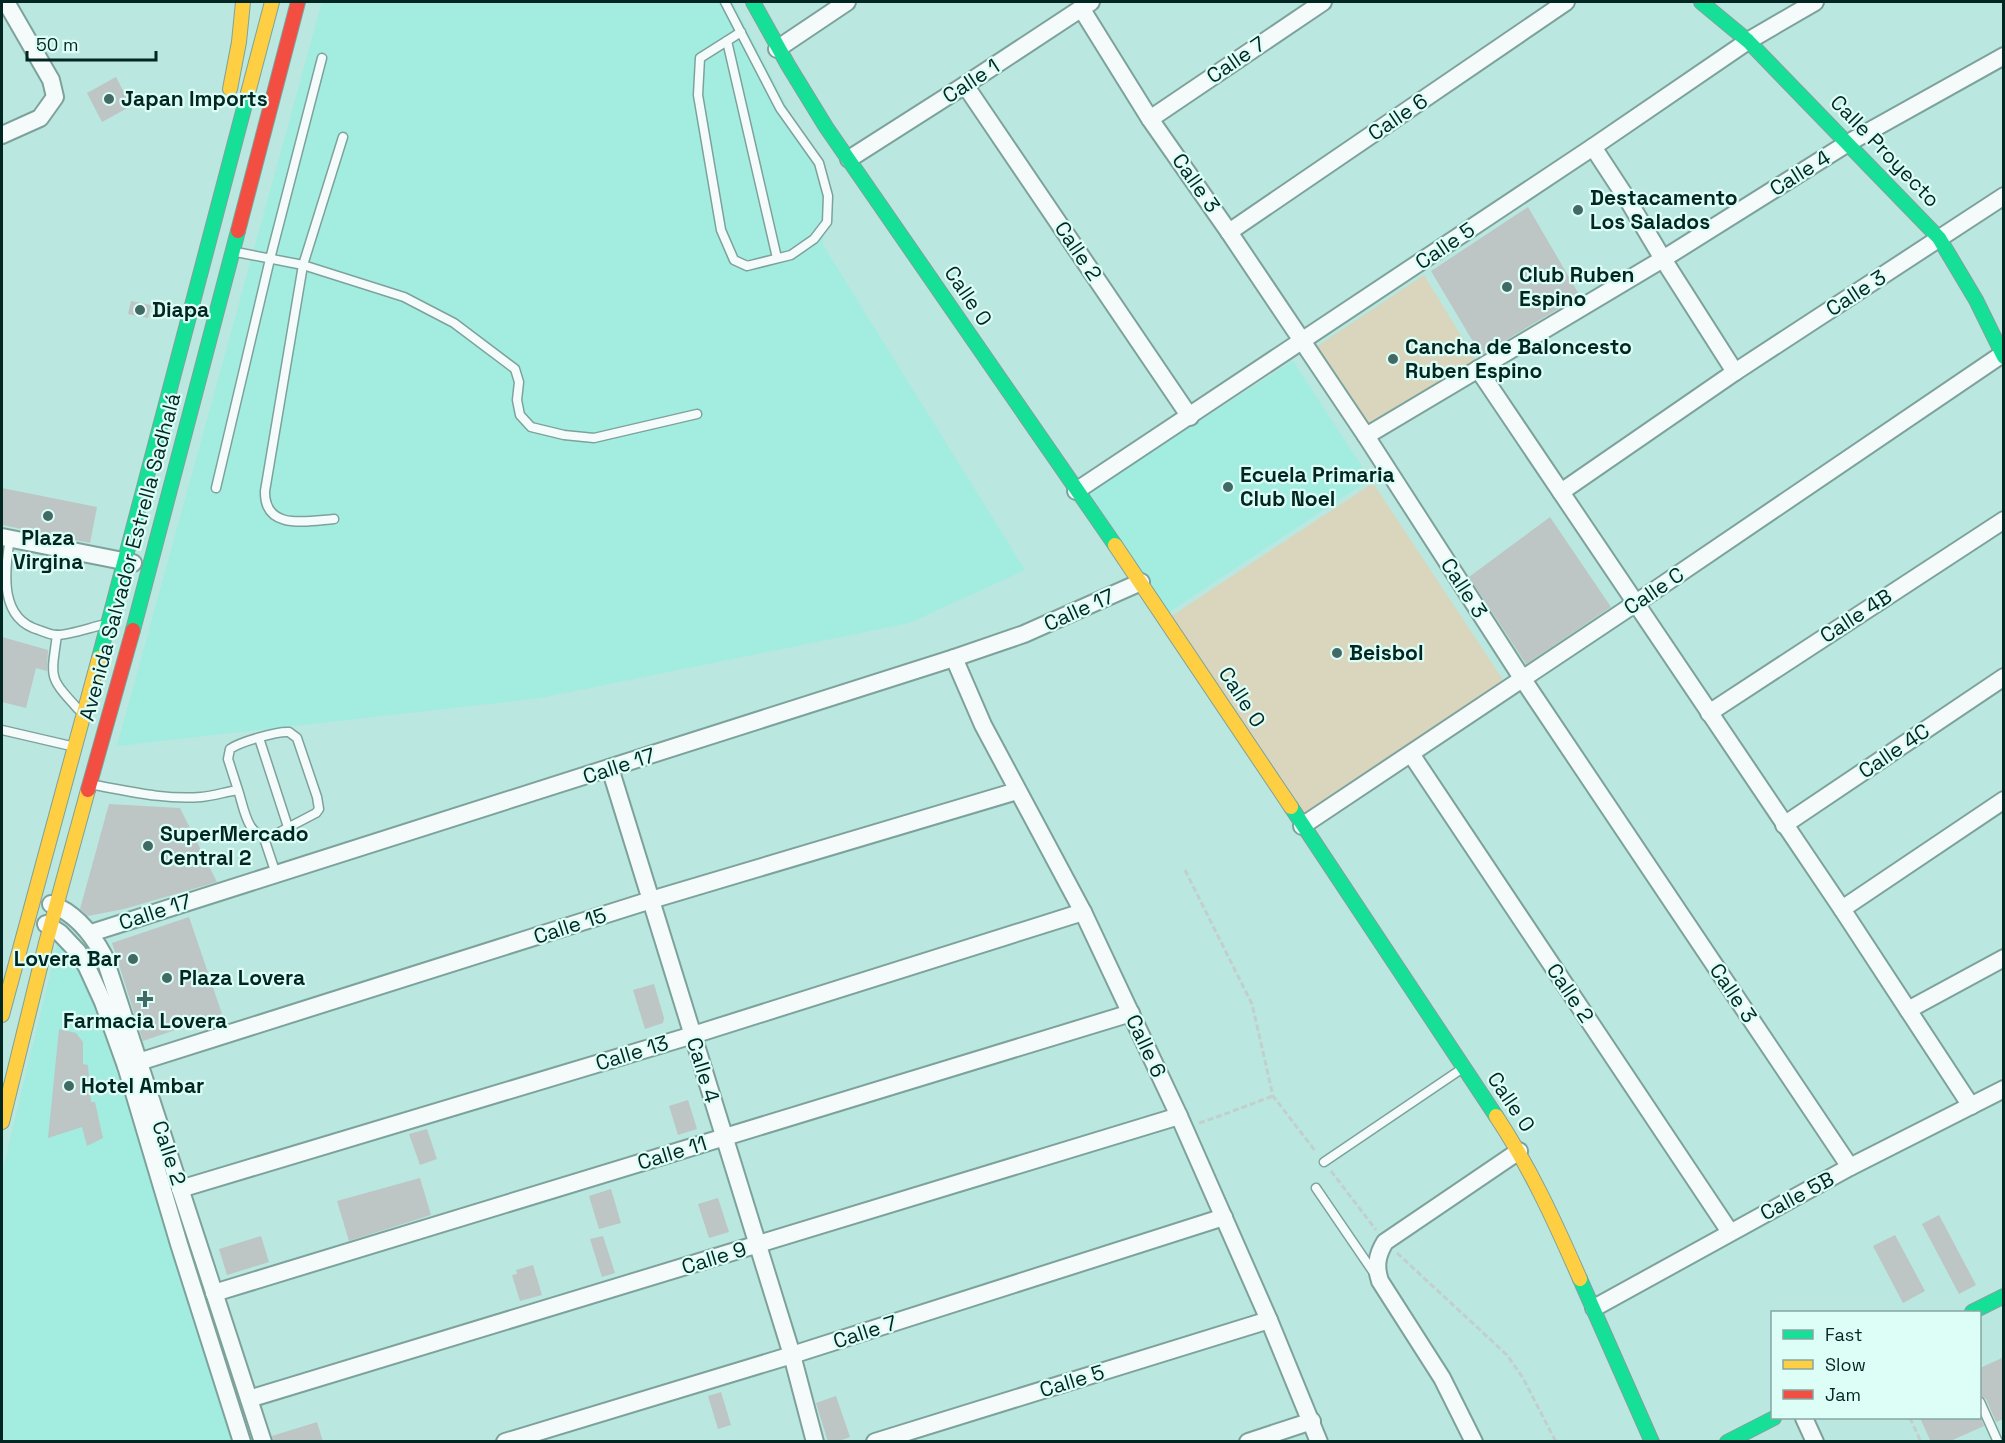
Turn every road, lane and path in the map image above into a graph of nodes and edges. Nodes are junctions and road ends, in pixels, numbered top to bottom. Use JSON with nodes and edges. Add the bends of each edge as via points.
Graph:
{"nodes":[{"id":1,"x":6,"y":2,"type":"edge"},
{"id":2,"x":243,"y":2,"type":"edge"},
{"id":3,"x":272,"y":2,"type":"edge"},
{"id":4,"x":298,"y":2,"type":"edge"},
{"id":5,"x":725,"y":2,"type":"edge"},
{"id":6,"x":753,"y":2,"type":"edge"},
{"id":7,"x":847,"y":2,"type":"edge"},
{"id":8,"x":1323,"y":2,"type":"edge"},
{"id":9,"x":1566,"y":2,"type":"edge"},
{"id":10,"x":1701,"y":2,"type":"edge"},
{"id":11,"x":1815,"y":2,"type":"edge"},
{"id":12,"x":1086,"y":5,"type":"edge"},
{"id":13,"x":741,"y":32,"type":"junction"},
{"id":14,"x":727,"y":40,"type":"junction"},
{"id":15,"x":1748,"y":40,"type":"junction"},
{"id":16,"x":777,"y":49,"type":"junction"},
{"id":17,"x":2004,"y":56,"type":"edge"},
{"id":18,"x":322,"y":58,"type":"dead end"},
{"id":19,"x":965,"y":86,"type":"junction"},
{"id":20,"x":226,"y":106,"type":"dead end"},
{"id":21,"x":1150,"y":119,"type":"junction"},
{"id":22,"x":2,"y":135,"type":"edge"},
{"id":23,"x":343,"y":137,"type":"dead end"},
{"id":24,"x":1848,"y":142,"type":"junction"},
{"id":25,"x":1593,"y":147,"type":"junction"},
{"id":26,"x":849,"y":159,"type":"junction"},
{"id":27,"x":2004,"y":196,"type":"edge"},
{"id":28,"x":1229,"y":232,"type":"junction"},
{"id":29,"x":1939,"y":238,"type":"junction"},
{"id":30,"x":233,"y":252,"type":"junction"},
{"id":31,"x":777,"y":258,"type":"junction"},
{"id":32,"x":270,"y":259,"type":"junction"},
{"id":33,"x":1662,"y":259,"type":"junction"},
{"id":34,"x":303,"y":265,"type":"junction"},
{"id":35,"x":1302,"y":342,"type":"junction"},
{"id":36,"x":2003,"y":355,"type":"edge"},
{"id":37,"x":161,"y":369,"type":"dead end"},
{"id":38,"x":1478,"y":369,"type":"junction"},
{"id":39,"x":1735,"y":372,"type":"junction"},
{"id":40,"x":697,"y":414,"type":"dead end"},
{"id":41,"x":1190,"y":417,"type":"junction"},
{"id":42,"x":1366,"y":436,"type":"junction"},
{"id":43,"x":216,"y":488,"type":"dead end"},
{"id":44,"x":1076,"y":491,"type":"junction"},
{"id":45,"x":1561,"y":492,"type":"junction"},
{"id":46,"x":334,"y":519,"type":"dead end"},
{"id":47,"x":2004,"y":520,"type":"edge"},
{"id":48,"x":6,"y":538,"type":"edge"},
{"id":49,"x":126,"y":561,"type":"junction"},
{"id":50,"x":150,"y":568,"type":"junction"},
{"id":51,"x":1141,"y":582,"type":"junction"},
{"id":52,"x":1636,"y":603,"type":"junction"},
{"id":53,"x":108,"y":623,"type":"junction"},
{"id":54,"x":57,"y":635,"type":"junction"},
{"id":55,"x":954,"y":658,"type":"junction"},
{"id":56,"x":2004,"y":677,"type":"edge"},
{"id":57,"x":1522,"y":678,"type":"junction"},
{"id":58,"x":1708,"y":713,"type":"junction"},
{"id":59,"x":83,"y":715,"type":"junction"},
{"id":60,"x":2,"y":730,"type":"edge"},
{"id":61,"x":259,"y":738,"type":"junction"},
{"id":62,"x":74,"y":747,"type":"junction"},
{"id":63,"x":1411,"y":754,"type":"junction"},
{"id":64,"x":610,"y":768,"type":"junction"},
{"id":65,"x":90,"y":785,"type":"junction"},
{"id":66,"x":238,"y":789,"type":"junction"},
{"id":67,"x":1017,"y":791,"type":"junction"},
{"id":68,"x":2004,"y":800,"type":"edge"},
{"id":69,"x":1784,"y":825,"type":"junction"},
{"id":70,"x":1302,"y":826,"type":"junction"},
{"id":71,"x":288,"y":827,"type":"junction"},
{"id":72,"x":264,"y":838,"type":"junction"},
{"id":73,"x":1185,"y":870,"type":"dead end"},
{"id":74,"x":276,"y":874,"type":"junction"},
{"id":75,"x":32,"y":897,"type":"junction"},
{"id":76,"x":651,"y":900,"type":"junction"},
{"id":77,"x":56,"y":906,"type":"junction"},
{"id":78,"x":1842,"y":909,"type":"junction"},
{"id":79,"x":1083,"y":912,"type":"junction"},
{"id":80,"x":27,"y":917,"type":"junction"},
{"id":81,"x":51,"y":926,"type":"junction"},
{"id":82,"x":91,"y":933,"type":"junction"},
{"id":83,"x":2004,"y":958,"type":"edge"},
{"id":84,"x":1908,"y":1010,"type":"junction"},
{"id":85,"x":1131,"y":1013,"type":"junction"},
{"id":86,"x":2,"y":1015,"type":"edge"},
{"id":87,"x":693,"y":1035,"type":"junction"},
{"id":88,"x":133,"y":1064,"type":"junction"},
{"id":89,"x":1463,"y":1067,"type":"junction"},
{"id":90,"x":2004,"y":1089,"type":"edge"},
{"id":91,"x":1971,"y":1106,"type":"junction"},
{"id":92,"x":1181,"y":1121,"type":"junction"},
{"id":93,"x":2,"y":1122,"type":"edge"},
{"id":94,"x":724,"y":1137,"type":"junction"},
{"id":95,"x":1519,"y":1151,"type":"junction"},
{"id":96,"x":1324,"y":1162,"type":"dead end"},
{"id":97,"x":1850,"y":1167,"type":"junction"},
{"id":98,"x":1316,"y":1188,"type":"dead end"},
{"id":99,"x":180,"y":1189,"type":"junction"},
{"id":100,"x":1224,"y":1217,"type":"junction"},
{"id":101,"x":1730,"y":1232,"type":"junction"},
{"id":102,"x":1385,"y":1242,"type":"junction"},
{"id":103,"x":758,"y":1245,"type":"junction"},
{"id":104,"x":1380,"y":1281,"type":"junction"},
{"id":105,"x":214,"y":1293,"type":"junction"},
{"id":106,"x":2004,"y":1296,"type":"edge"},
{"id":107,"x":1594,"y":1308,"type":"junction"},
{"id":108,"x":1974,"y":1311,"type":"edge"},
{"id":109,"x":1269,"y":1320,"type":"junction"},
{"id":110,"x":792,"y":1355,"type":"junction"},
{"id":111,"x":249,"y":1399,"type":"junction"},
{"id":112,"x":1981,"y":1404,"type":"edge"},
{"id":113,"x":1772,"y":1419,"type":"edge"},
{"id":114,"x":1804,"y":1419,"type":"edge"},
{"id":115,"x":1910,"y":1419,"type":"edge"},
{"id":116,"x":1312,"y":1421,"type":"junction"},
{"id":117,"x":242,"y":1442,"type":"edge"},
{"id":118,"x":263,"y":1442,"type":"edge"},
{"id":119,"x":505,"y":1442,"type":"edge"},
{"id":120,"x":815,"y":1442,"type":"edge"},
{"id":121,"x":875,"y":1442,"type":"edge"},
{"id":122,"x":1248,"y":1442,"type":"edge"},
{"id":123,"x":1319,"y":1442,"type":"edge"},
{"id":124,"x":1474,"y":1442,"type":"edge"},
{"id":125,"x":1556,"y":1442,"type":"edge"},
{"id":126,"x":1652,"y":1442,"type":"edge"},
{"id":127,"x":1727,"y":1442,"type":"edge"},
{"id":128,"x":1815,"y":1442,"type":"edge"},
{"id":129,"x":1921,"y":1442,"type":"edge"},
{"id":130,"x":1998,"y":1442,"type":"edge"}],
"edges":[{"from":1,"to":22,"type":"street","via":[[51,80],[55,97],[40,118]]},
{"from":2,"to":20,"type":"main road"},
{"from":3,"to":49,"type":"main road","name":"Avenida Salvador Estrella Sadhalá"},
{"from":4,"to":30,"type":"main road","name":"Avenida Salvador Estrella Sadhalá"},
{"from":5,"to":13,"type":"lane"},
{"from":6,"to":16,"type":"main road","name":"Calle 0"},
{"from":7,"to":16,"type":"street"},
{"from":8,"to":21,"type":"street","name":"Calle 7"},
{"from":9,"to":28,"type":"street","name":"Calle 6"},
{"from":10,"to":15,"type":"main road","name":"Calle Proyecto"},
{"from":11,"to":15,"type":"street","name":"Calle 5"},
{"from":12,"to":19,"type":"street","name":"Calle 1"},
{"from":12,"to":21,"type":"street","name":"Calle 3"},
{"from":13,"to":14,"type":"lane"},
{"from":13,"to":31,"type":"lane","via":[[780,108],[819,163],[828,196],[827,222],[814,239],[791,255]]},
{"from":14,"to":31,"type":"lane"},
{"from":14,"to":31,"type":"lane","via":[[700,58],[698,95],[722,230],[734,260],[747,266]]},
{"from":15,"to":24,"type":"main road","name":"Calle Proyecto"},
{"from":15,"to":25,"type":"street","name":"Calle 5"},
{"from":16,"to":26,"type":"main road","name":"Calle 0"},
{"from":17,"to":24,"type":"street","name":"Calle 4"},
{"from":18,"to":32,"type":"lane"},
{"from":19,"to":26,"type":"street","name":"Calle 1"},
{"from":19,"to":41,"type":"street","name":"Calle 2"},
{"from":21,"to":28,"type":"street","name":"Calle 3"},
{"from":23,"to":34,"type":"lane"},
{"from":24,"to":29,"type":"main road","name":"Calle Proyecto"},
{"from":24,"to":33,"type":"street","name":"Calle 4"},
{"from":25,"to":33,"type":"street"},
{"from":25,"to":35,"type":"street","name":"Calle 5"},
{"from":26,"to":44,"type":"main road","name":"Calle 0"},
{"from":27,"to":29,"type":"street","name":"Calle 3"},
{"from":28,"to":35,"type":"street","name":"Calle 3"},
{"from":29,"to":36,"type":"main road","name":"Calle Proyecto"},
{"from":29,"to":39,"type":"street","name":"Calle 3"},
{"from":30,"to":32,"type":"lane"},
{"from":30,"to":50,"type":"main road","name":"Avenida Salvador Estrella Sadhalá"},
{"from":32,"to":34,"type":"lane"},
{"from":32,"to":43,"type":"lane"},
{"from":33,"to":38,"type":"street","name":"Calle 4"},
{"from":33,"to":39,"type":"street"},
{"from":34,"to":40,"type":"lane","via":[[404,297],[454,323],[515,369],[520,416],[531,427],[594,438]]},
{"from":34,"to":46,"type":"lane","via":[[264,498],[269,510],[284,521]]},
{"from":35,"to":41,"type":"street","name":"Calle 5"},
{"from":35,"to":42,"type":"street","name":"Calle 3"},
{"from":36,"to":52,"type":"street","name":"Calle C"},
{"from":37,"to":49,"type":"main road","via":[[122,529]]},
{"from":38,"to":42,"type":"street","name":"Calle 4"},
{"from":38,"to":45,"type":"street"},
{"from":39,"to":45,"type":"street","name":"Calle 3"},
{"from":41,"to":44,"type":"street","name":"Calle 5"},
{"from":42,"to":57,"type":"street","name":"Calle 3"},
{"from":44,"to":51,"type":"main road","name":"Calle 0"},
{"from":45,"to":52,"type":"street"},
{"from":47,"to":58,"type":"street","name":"Calle 4B"},
{"from":48,"to":49,"type":"street"},
{"from":48,"to":54,"type":"lane","via":[[3,579],[7,608],[23,627]]},
{"from":49,"to":50,"type":"street"},
{"from":49,"to":53,"type":"main road","name":"Avenida Salvador Estrella Sadhalá"},
{"from":50,"to":65,"type":"main road","name":"Avenida Salvador Estrella Sadhalá"},
{"from":51,"to":55,"type":"street","name":"Calle 17","via":[[1024,634]]},
{"from":51,"to":70,"type":"main road","name":"Calle 0"},
{"from":52,"to":57,"type":"street","name":"Calle C"},
{"from":52,"to":58,"type":"street"},
{"from":53,"to":54,"type":"lane"},
{"from":53,"to":59,"type":"main road","name":"Avenida Salvador Estrella Sadhalá"},
{"from":54,"to":59,"type":"lane","via":[[54,679]]},
{"from":55,"to":64,"type":"street","name":"Calle 17"},
{"from":55,"to":67,"type":"street","name":"Calle 6"},
{"from":56,"to":69,"type":"street","name":"Calle 4C"},
{"from":57,"to":63,"type":"street","name":"Calle C"},
{"from":57,"to":97,"type":"street","name":"Calle 3"},
{"from":58,"to":69,"type":"street"},
{"from":59,"to":62,"type":"main road","name":"Avenida Salvador Estrella Sadhalá"},
{"from":60,"to":62,"type":"lane"},
{"from":61,"to":66,"type":"lane","via":[[235,746],[228,754]]},
{"from":61,"to":71,"type":"lane"},
{"from":61,"to":71,"type":"lane","via":[[284,731],[294,734],[317,797],[316,813]]},
{"from":62,"to":75,"type":"main road","name":"Avenida Salvador Estrella Sadhalá"},
{"from":63,"to":70,"type":"street","name":"Calle C"},
{"from":63,"to":101,"type":"street","name":"Calle 2"},
{"from":64,"to":74,"type":"street","name":"Calle 17"},
{"from":64,"to":76,"type":"street","name":"Calle 4"},
{"from":65,"to":66,"type":"lane","via":[[186,797]]},
{"from":65,"to":77,"type":"main road","name":"Avenida Salvador Estrella Sadhalá"},
{"from":66,"to":72,"type":"lane","via":[[251,829]]},
{"from":67,"to":76,"type":"street","name":"Calle 15"},
{"from":67,"to":79,"type":"street","name":"Calle 6"},
{"from":68,"to":78,"type":"street"},
{"from":69,"to":78,"type":"street"},
{"from":70,"to":89,"type":"main road","name":"Calle 0"},
{"from":71,"to":72,"type":"lane"},
{"from":72,"to":74,"type":"lane"},
{"from":73,"to":92,"type":"path","via":[[1251,1004],[1273,1096],[1214,1119]]},
{"from":74,"to":82,"type":"street","name":"Calle 17"},
{"from":75,"to":77,"type":"street","name":"Calle 2"},
{"from":75,"to":80,"type":"main road","name":"Avenida Salvador Estrella Sadhalá"},
{"from":76,"to":87,"type":"street","name":"Calle 4"},
{"from":76,"to":88,"type":"street","name":"Calle 15"},
{"from":77,"to":81,"type":"main road","name":"Avenida Salvador Estrella Sadhalá"},
{"from":77,"to":82,"type":"street","name":"Calle 2"},
{"from":78,"to":84,"type":"street"},
{"from":79,"to":85,"type":"street","name":"Calle 6"},
{"from":79,"to":87,"type":"street","name":"Calle 13"},
{"from":80,"to":81,"type":"street","name":"Calle 2"},
{"from":80,"to":86,"type":"main road","name":"Avenida Salvador Estrella Sadhalá"},
{"from":81,"to":88,"type":"street","name":"Calle 2","via":[[70,942],[87,967]]},
{"from":81,"to":93,"type":"main road","name":"Avenida Salvador Estrella Sadhalá"},
{"from":82,"to":88,"type":"street","name":"Calle 2","via":[[104,956]]},
{"from":83,"to":84,"type":"street"},
{"from":84,"to":91,"type":"street"},
{"from":85,"to":92,"type":"street","name":"Calle 6"},
{"from":85,"to":94,"type":"street","name":"Calle 11"},
{"from":87,"to":94,"type":"street","name":"Calle 4"},
{"from":87,"to":99,"type":"street","name":"Calle 13"},
{"from":88,"to":99,"type":"street","name":"Calle 2"},
{"from":88,"to":117,"type":"street","name":"Calle 2","via":[[183,1255]]},
{"from":89,"to":95,"type":"main road","name":"Calle 0"},
{"from":89,"to":96,"type":"lane"},
{"from":90,"to":91,"type":"street","name":"Calle 5B"},
{"from":91,"to":97,"type":"street","name":"Calle 5B"},
{"from":92,"to":100,"type":"street","name":"Calle 6"},
{"from":92,"to":103,"type":"street","name":"Calle 9"},
{"from":94,"to":103,"type":"street","name":"Calle 4"},
{"from":94,"to":105,"type":"street","name":"Calle 11"},
{"from":95,"to":102,"type":"street"},
{"from":95,"to":107,"type":"main road","name":"Calle 0"},
{"from":97,"to":101,"type":"street","name":"Calle 5B"},
{"from":98,"to":104,"type":"lane"},
{"from":99,"to":105,"type":"street","name":"Calle 2"},
{"from":100,"to":109,"type":"street","name":"Calle 6"},
{"from":100,"to":110,"type":"street","name":"Calle 7"},
{"from":101,"to":107,"type":"street","name":"Calle 5B"},
{"from":102,"to":104,"type":"street","via":[[1377,1258]]},
{"from":102,"to":125,"type":"path","via":[[1507,1355],[1523,1377]]},
{"from":103,"to":110,"type":"street","name":"Calle 4"},
{"from":103,"to":111,"type":"street","name":"Calle 9"},
{"from":104,"to":124,"type":"street","via":[[1442,1378]]},
{"from":105,"to":111,"type":"street","name":"Calle 2"},
{"from":106,"to":108,"type":"main road"},
{"from":107,"to":126,"type":"main road","name":"Calle 0"},
{"from":109,"to":116,"type":"street","name":"Calle 6"},
{"from":109,"to":121,"type":"street","name":"Calle 5"},
{"from":110,"to":119,"type":"street","name":"Calle 7"},
{"from":110,"to":120,"type":"street","name":"Calle 4"},
{"from":111,"to":118,"type":"street","name":"Calle 2"},
{"from":112,"to":130,"type":"lane"},
{"from":113,"to":127,"type":"main road"},
{"from":114,"to":128,"type":"street"},
{"from":115,"to":129,"type":"path"},
{"from":116,"to":122,"type":"street"},
{"from":116,"to":123,"type":"street","name":"Calle 6"}]}
